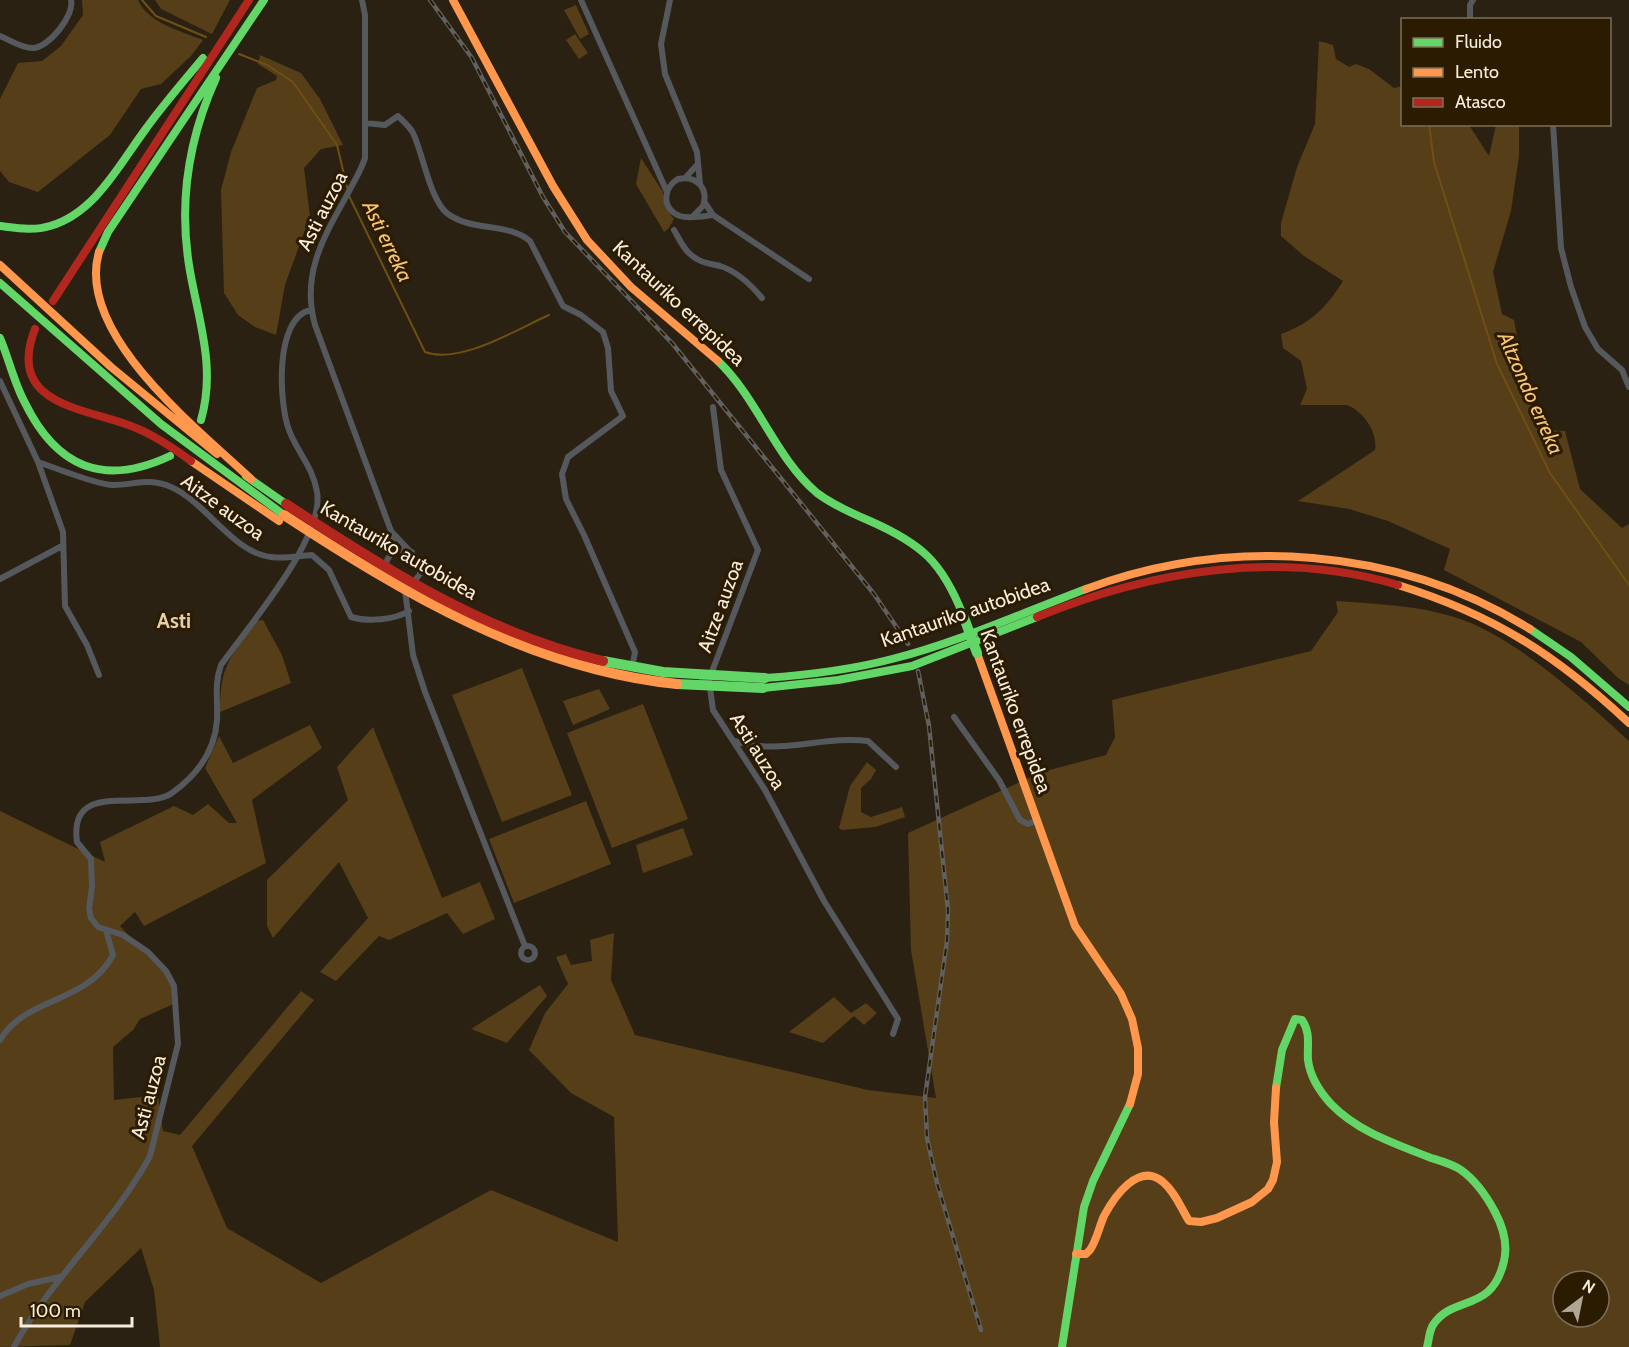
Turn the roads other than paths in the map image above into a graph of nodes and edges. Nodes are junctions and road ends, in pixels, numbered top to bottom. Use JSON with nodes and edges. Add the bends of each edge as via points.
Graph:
{"nodes":[{"id":1,"x":71,"y":0,"type":"edge"},
{"id":2,"x":249,"y":0,"type":"edge"},
{"id":3,"x":264,"y":0,"type":"edge"},
{"id":4,"x":362,"y":0,"type":"edge"},
{"id":5,"x":453,"y":0,"type":"edge"},
{"id":6,"x":581,"y":0,"type":"edge"},
{"id":7,"x":669,"y":0,"type":"edge"},
{"id":8,"x":1473,"y":0,"type":"edge"},
{"id":9,"x":1470,"y":18,"type":"edge"},
{"id":10,"x":230,"y":29,"type":"junction"},
{"id":11,"x":0,"y":36,"type":"edge"},
{"id":12,"x":231,"y":50,"type":"junction"},
{"id":13,"x":365,"y":123,"type":"junction"},
{"id":14,"x":1553,"y":126,"type":"edge"},
{"id":15,"x":697,"y":165,"type":"junction"},
{"id":16,"x":663,"y":178,"type":"junction"},
{"id":17,"x":685,"y":178,"type":"junction"},
{"id":18,"x":676,"y":181,"type":"junction"},
{"id":19,"x":700,"y":184,"type":"junction"},
{"id":20,"x":667,"y":192,"type":"junction"},
{"id":21,"x":705,"y":203,"type":"junction"},
{"id":22,"x":713,"y":215,"type":"junction"},
{"id":23,"x":693,"y":216,"type":"junction"},
{"id":24,"x":0,"y":226,"type":"edge"},
{"id":25,"x":674,"y":230,"type":"dead end"},
{"id":26,"x":0,"y":265,"type":"edge"},
{"id":27,"x":809,"y":279,"type":"dead end"},
{"id":28,"x":0,"y":283,"type":"edge"},
{"id":29,"x":762,"y":298,"type":"dead end"},
{"id":30,"x":53,"y":301,"type":"dead end"},
{"id":31,"x":311,"y":310,"type":"junction"},
{"id":32,"x":35,"y":329,"type":"dead end"},
{"id":33,"x":0,"y":338,"type":"edge"},
{"id":34,"x":0,"y":381,"type":"edge"},
{"id":35,"x":1629,"y":387,"type":"edge"},
{"id":36,"x":713,"y":407,"type":"dead end"},
{"id":37,"x":201,"y":420,"type":"dead end"},
{"id":38,"x":170,"y":456,"type":"dead end"},
{"id":39,"x":38,"y":462,"type":"junction"},
{"id":40,"x":251,"y":479,"type":"junction"},
{"id":41,"x":282,"y":518,"type":"junction"},
{"id":42,"x":391,"y":531,"type":"junction"},
{"id":43,"x":62,"y":546,"type":"junction"},
{"id":44,"x":412,"y":552,"type":"junction"},
{"id":45,"x":390,"y":555,"type":"junction"},
{"id":46,"x":300,"y":556,"type":"junction"},
{"id":47,"x":420,"y":574,"type":"junction"},
{"id":48,"x":0,"y":579,"type":"edge"},
{"id":49,"x":412,"y":583,"type":"junction"},
{"id":50,"x":405,"y":586,"type":"junction"},
{"id":51,"x":424,"y":592,"type":"junction"},
{"id":52,"x":408,"y":600,"type":"junction"},
{"id":53,"x":409,"y":611,"type":"junction"},
{"id":54,"x":632,"y":672,"type":"junction"},
{"id":55,"x":99,"y":675,"type":"dead end"},
{"id":56,"x":709,"y":680,"type":"junction"},
{"id":57,"x":764,"y":683,"type":"junction"},
{"id":58,"x":1629,"y":707,"type":"edge"},
{"id":59,"x":954,"y":717,"type":"dead end"},
{"id":60,"x":1629,"y":723,"type":"edge"},
{"id":61,"x":734,"y":740,"type":"junction"},
{"id":62,"x":896,"y":767,"type":"dead end"},
{"id":63,"x":1036,"y":821,"type":"junction"},
{"id":64,"x":106,"y":930,"type":"junction"},
{"id":65,"x":525,"y":946,"type":"dead end"},
{"id":66,"x":893,"y":1034,"type":"dead end"},
{"id":67,"x":0,"y":1040,"type":"edge"},
{"id":68,"x":1076,"y":1254,"type":"junction"},
{"id":69,"x":60,"y":1277,"type":"junction"},
{"id":70,"x":0,"y":1296,"type":"edge"},
{"id":71,"x":14,"y":1347,"type":"edge"},
{"id":72,"x":1062,"y":1347,"type":"edge"},
{"id":73,"x":1427,"y":1347,"type":"edge"}],
"edges":[{"from":1,"to":11,"type":"street","via":[[69,17],[41,46],[28,48]]},
{"from":2,"to":10,"type":"main road"},
{"from":3,"to":12,"type":"main road"},
{"from":4,"to":13,"type":"street","name":"Asti auzoa"},
{"from":5,"to":63,"type":"main road","name":"Kantauriko errepidea","bridge":true,"via":[[554,189],[592,247],[723,365],[814,490],[859,518],[912,541],[932,557],[963,615]]},
{"from":6,"to":16,"type":"street","via":[[653,165]]},
{"from":7,"to":15,"type":"street","via":[[662,44],[665,74],[696,149]]},
{"from":8,"to":9,"type":"street"},
{"from":10,"to":24,"type":"main road","via":[[155,117],[112,181],[93,200],[54,226],[27,231]]},
{"from":10,"to":30,"type":"main road"},
{"from":12,"to":37,"type":"main road","via":[[199,118],[185,189],[186,248],[210,373]]},
{"from":12,"to":40,"type":"main road","via":[[99,246],[95,268],[102,312],[129,353],[168,398]]},
{"from":13,"to":31,"type":"street","name":"Asti auzoa","via":[[364,158],[314,258],[309,286]]},
{"from":13,"to":54,"type":"street","via":[[385,125],[398,116],[413,132],[427,176],[446,212],[469,225],[522,234],[530,241],[563,306],[603,332],[611,391],[622,416],[567,457],[562,474],[566,499],[635,652]]},
{"from":14,"to":35,"type":"street","via":[[1561,248],[1571,287],[1585,327],[1598,349],[1622,370]]},
{"from":15,"to":17,"type":"street"},
{"from":15,"to":19,"type":"street"},
{"from":16,"to":18,"type":"street"},
{"from":16,"to":20,"type":"street"},
{"from":17,"to":18,"type":"street"},
{"from":17,"to":19,"type":"street"},
{"from":18,"to":20,"type":"street"},
{"from":19,"to":21,"type":"street"},
{"from":20,"to":23,"type":"street","via":[[667,204],[672,211]]},
{"from":21,"to":22,"type":"street"},
{"from":21,"to":23,"type":"street"},
{"from":22,"to":23,"type":"street"},
{"from":22,"to":27,"type":"street"},
{"from":25,"to":29,"type":"street","via":[[691,255],[731,272]]},
{"from":26,"to":40,"type":"main road","name":"Kantauriko autobidea","via":[[157,406]]},
{"from":28,"to":41,"type":"main road","via":[[161,424]]},
{"from":31,"to":42,"type":"street","name":"Asti auzoa"},
{"from":31,"to":46,"type":"street","via":[[301,313],[291,328],[282,363],[288,428],[307,462],[317,492]]},
{"from":32,"to":41,"type":"main road","via":[[29,349],[30,367],[50,397],[158,439]]},
{"from":33,"to":38,"type":"main road","via":[[33,418],[66,456],[94,469],[116,472],[147,468]]},
{"from":34,"to":39,"type":"street"},
{"from":36,"to":56,"type":"street","name":"Aitze auzoa","via":[[721,471],[758,550]]},
{"from":39,"to":43,"type":"street","via":[[63,532]]},
{"from":39,"to":46,"type":"street","name":"Aitze auzoa","via":[[111,485],[145,481],[173,488],[251,552],[270,557]]},
{"from":40,"to":57,"type":"main road","name":"Kantauriko autobidea","bridge":true,"via":[[362,554],[480,618],[562,650],[618,665]]},
{"from":41,"to":57,"type":"main road","name":"Kantauriko autobidea","bridge":true,"via":[[318,544],[336,550],[466,622],[571,664],[683,685]]},
{"from":42,"to":44,"type":"street","name":"Asti auzoa"},
{"from":42,"to":45,"type":"street","name":"Asti auzoa"},
{"from":43,"to":48,"type":"street"},
{"from":43,"to":55,"type":"street","via":[[64,606]]},
{"from":44,"to":45,"type":"street","via":[[399,550]]},
{"from":44,"to":47,"type":"street","via":[[420,562]]},
{"from":45,"to":50,"type":"street","via":[[385,564],[387,578]]},
{"from":46,"to":53,"type":"street","name":"Aitze auzoa","via":[[312,555],[329,570],[351,617],[397,617]]},
{"from":46,"to":64,"type":"street","name":"Asti auzoa","via":[[221,665],[216,684],[215,734],[197,770],[162,797],[104,800],[84,812],[76,834],[91,859],[89,909],[98,927]]},
{"from":47,"to":49,"type":"street"},
{"from":47,"to":51,"type":"street"},
{"from":49,"to":50,"type":"street"},
{"from":49,"to":51,"type":"street"},
{"from":50,"to":52,"type":"street"},
{"from":51,"to":52,"type":"street"},
{"from":51,"to":54,"type":"street","via":[[522,641]]},
{"from":52,"to":53,"type":"street"},
{"from":53,"to":65,"type":"street","via":[[413,655],[425,692]]},
{"from":54,"to":56,"type":"street"},
{"from":56,"to":61,"type":"street","name":"Asti auzoa","via":[[713,710]]},
{"from":57,"to":58,"type":"main road","name":"Kantauriko autobidea","via":[[909,655],[1113,579],[1153,568],[1205,559],[1282,556],[1392,571],[1478,601],[1541,636]]},
{"from":57,"to":60,"type":"main road","name":"Kantauriko autobidea","via":[[867,676],[912,666],[1128,585],[1206,570],[1282,567],[1344,573],[1390,583],[1473,611],[1535,645]]},
{"from":59,"to":63,"type":"street","via":[[999,780],[1020,820],[1028,824]]},
{"from":61,"to":62,"type":"street","via":[[768,746],[843,739],[868,741]]},
{"from":61,"to":66,"type":"street","name":"Asti auzoa","via":[[824,901],[898,1019]]},
{"from":63,"to":68,"type":"main road","name":"Kantauriko errepidea","via":[[1075,926],[1126,1003],[1137,1043],[1136,1094],[1126,1120],[1095,1173]]},
{"from":64,"to":67,"type":"street","name":"Asti auzoa","via":[[113,955],[106,969],[69,996],[24,1014]]},
{"from":64,"to":69,"type":"street","name":"Asti auzoa","via":[[132,940],[166,971],[174,986],[178,1044],[150,1156]]},
{"from":68,"to":72,"type":"main road","name":"Kantauriko errepidea"},
{"from":68,"to":73,"type":"main road","via":[[1086,1254],[1093,1247],[1112,1202],[1139,1177],[1148,1175],[1161,1180],[1189,1221],[1198,1223],[1253,1202],[1269,1189],[1278,1156],[1274,1113],[1283,1038],[1295,1019],[1302,1020],[1309,1035],[1311,1071],[1317,1086],[1336,1109],[1378,1135],[1458,1169],[1492,1206],[1504,1230],[1507,1241],[1497,1282],[1482,1300],[1437,1320]]},
{"from":69,"to":70,"type":"street"},
{"from":69,"to":71,"type":"street","name":"Asti auzoa","via":[[38,1304]]}]}
